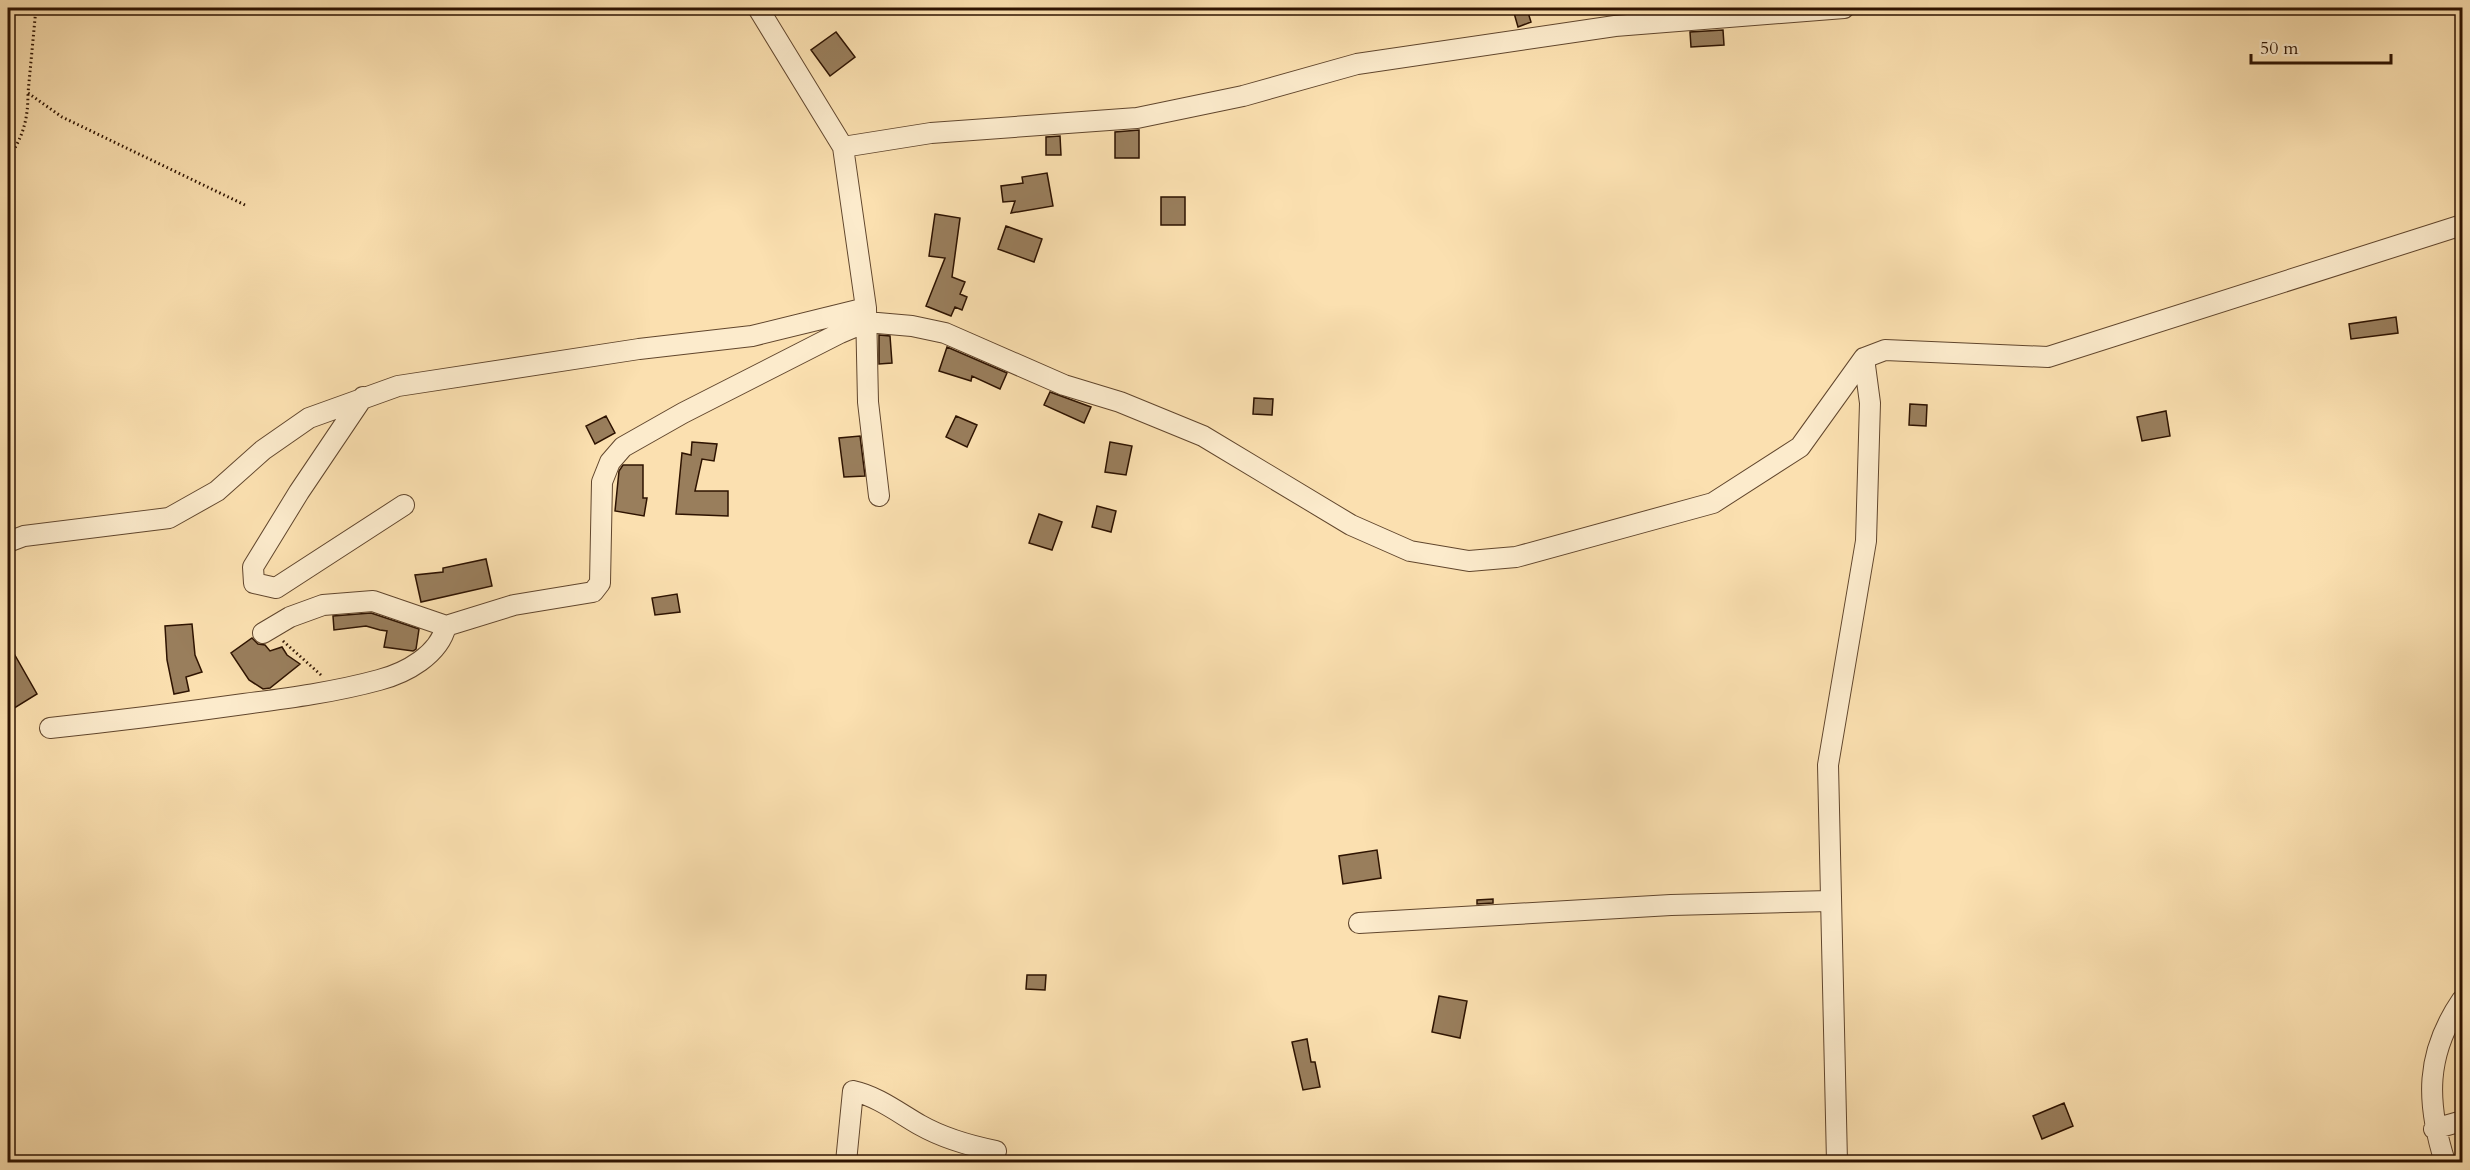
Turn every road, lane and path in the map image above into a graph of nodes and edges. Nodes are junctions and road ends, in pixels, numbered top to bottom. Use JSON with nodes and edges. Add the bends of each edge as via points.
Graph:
{"nodes":[{"id":1,"x":36,"y":8,"type":"edge"},
{"id":2,"x":758,"y":8,"type":"edge"},
{"id":3,"x":1844,"y":8,"type":"edge"},
{"id":4,"x":28,"y":93,"type":"junction"},
{"id":5,"x":843,"y":147,"type":"junction"},
{"id":6,"x":8,"y":159,"type":"edge"},
{"id":7,"x":246,"y":206,"type":"dead end"},
{"id":8,"x":2463,"y":225,"type":"edge"},
{"id":9,"x":866,"y":315,"type":"junction"},
{"id":10,"x":1864,"y":358,"type":"junction"},
{"id":11,"x":363,"y":397,"type":"junction"},
{"id":12,"x":879,"y":496,"type":"dead end"},
{"id":13,"x":404,"y":505,"type":"dead end"},
{"id":14,"x":8,"y":542,"type":"edge"},
{"id":15,"x":446,"y":626,"type":"junction"},
{"id":16,"x":267,"y":630,"type":"joint"},
{"id":17,"x":330,"y":692,"type":"junction"},
{"id":18,"x":50,"y":728,"type":"dead end"},
{"id":19,"x":1830,"y":902,"type":"junction"},
{"id":20,"x":1359,"y":923,"type":"dead end"},
{"id":21,"x":2463,"y":1000,"type":"edge"},
{"id":22,"x":2463,"y":1121,"type":"edge"},
{"id":23,"x":2434,"y":1129,"type":"junction"},
{"id":24,"x":996,"y":1151,"type":"dead end"},
{"id":25,"x":846,"y":1162,"type":"edge"},
{"id":26,"x":1837,"y":1162,"type":"edge"},
{"id":27,"x":2445,"y":1162,"type":"edge"}],
"edges":[{"from":1,"to":4,"type":"path"},
{"from":2,"to":5,"type":"street"},
{"from":3,"to":5,"type":"street","via":[[1615,26],[1357,64],[1243,96],[1137,118],[931,133]]},
{"from":4,"to":6,"type":"path","via":[[28,119],[21,140]]},
{"from":4,"to":7,"type":"path","via":[[62,117]]},
{"from":5,"to":9,"type":"street"},
{"from":8,"to":10,"type":"street","via":[[2048,357],[1885,350]]},
{"from":9,"to":10,"type":"street","via":[[945,333],[1064,385],[1120,402],[1203,436],[1351,525],[1410,551],[1469,561],[1516,557],[1713,503],[1800,447]]},
{"from":9,"to":11,"type":"street","via":[[752,336],[398,386]]},
{"from":9,"to":12,"type":"street","via":[[867,402]]},
{"from":9,"to":15,"type":"street","via":[[623,447],[610,462],[602,482],[600,583],[593,592],[514,605]]},
{"from":10,"to":19,"type":"street","via":[[1870,403],[1866,541],[1828,765]]},
{"from":11,"to":13,"type":"street","via":[[253,567],[254,583],[276,588]]},
{"from":11,"to":14,"type":"street","via":[[309,418],[263,450],[217,491],[169,518],[24,536]]},
{"from":15,"to":16,"type":"street","via":[[374,601],[323,605]]},
{"from":15,"to":17,"type":"street","via":[[435,649],[411,667],[380,680]]},
{"from":16,"to":17,"type":"path","via":[[320,672]]},
{"from":17,"to":18,"type":"street"},
{"from":19,"to":20,"type":"street","via":[[1671,905]]},
{"from":19,"to":26,"type":"street"},
{"from":21,"to":23,"type":"street","via":[[2446,1023],[2432,1065]]},
{"from":22,"to":23,"type":"street"},
{"from":23,"to":27,"type":"street"},
{"from":24,"to":25,"type":"street","via":[[921,1125],[902,1112],[853,1091]]}]}
